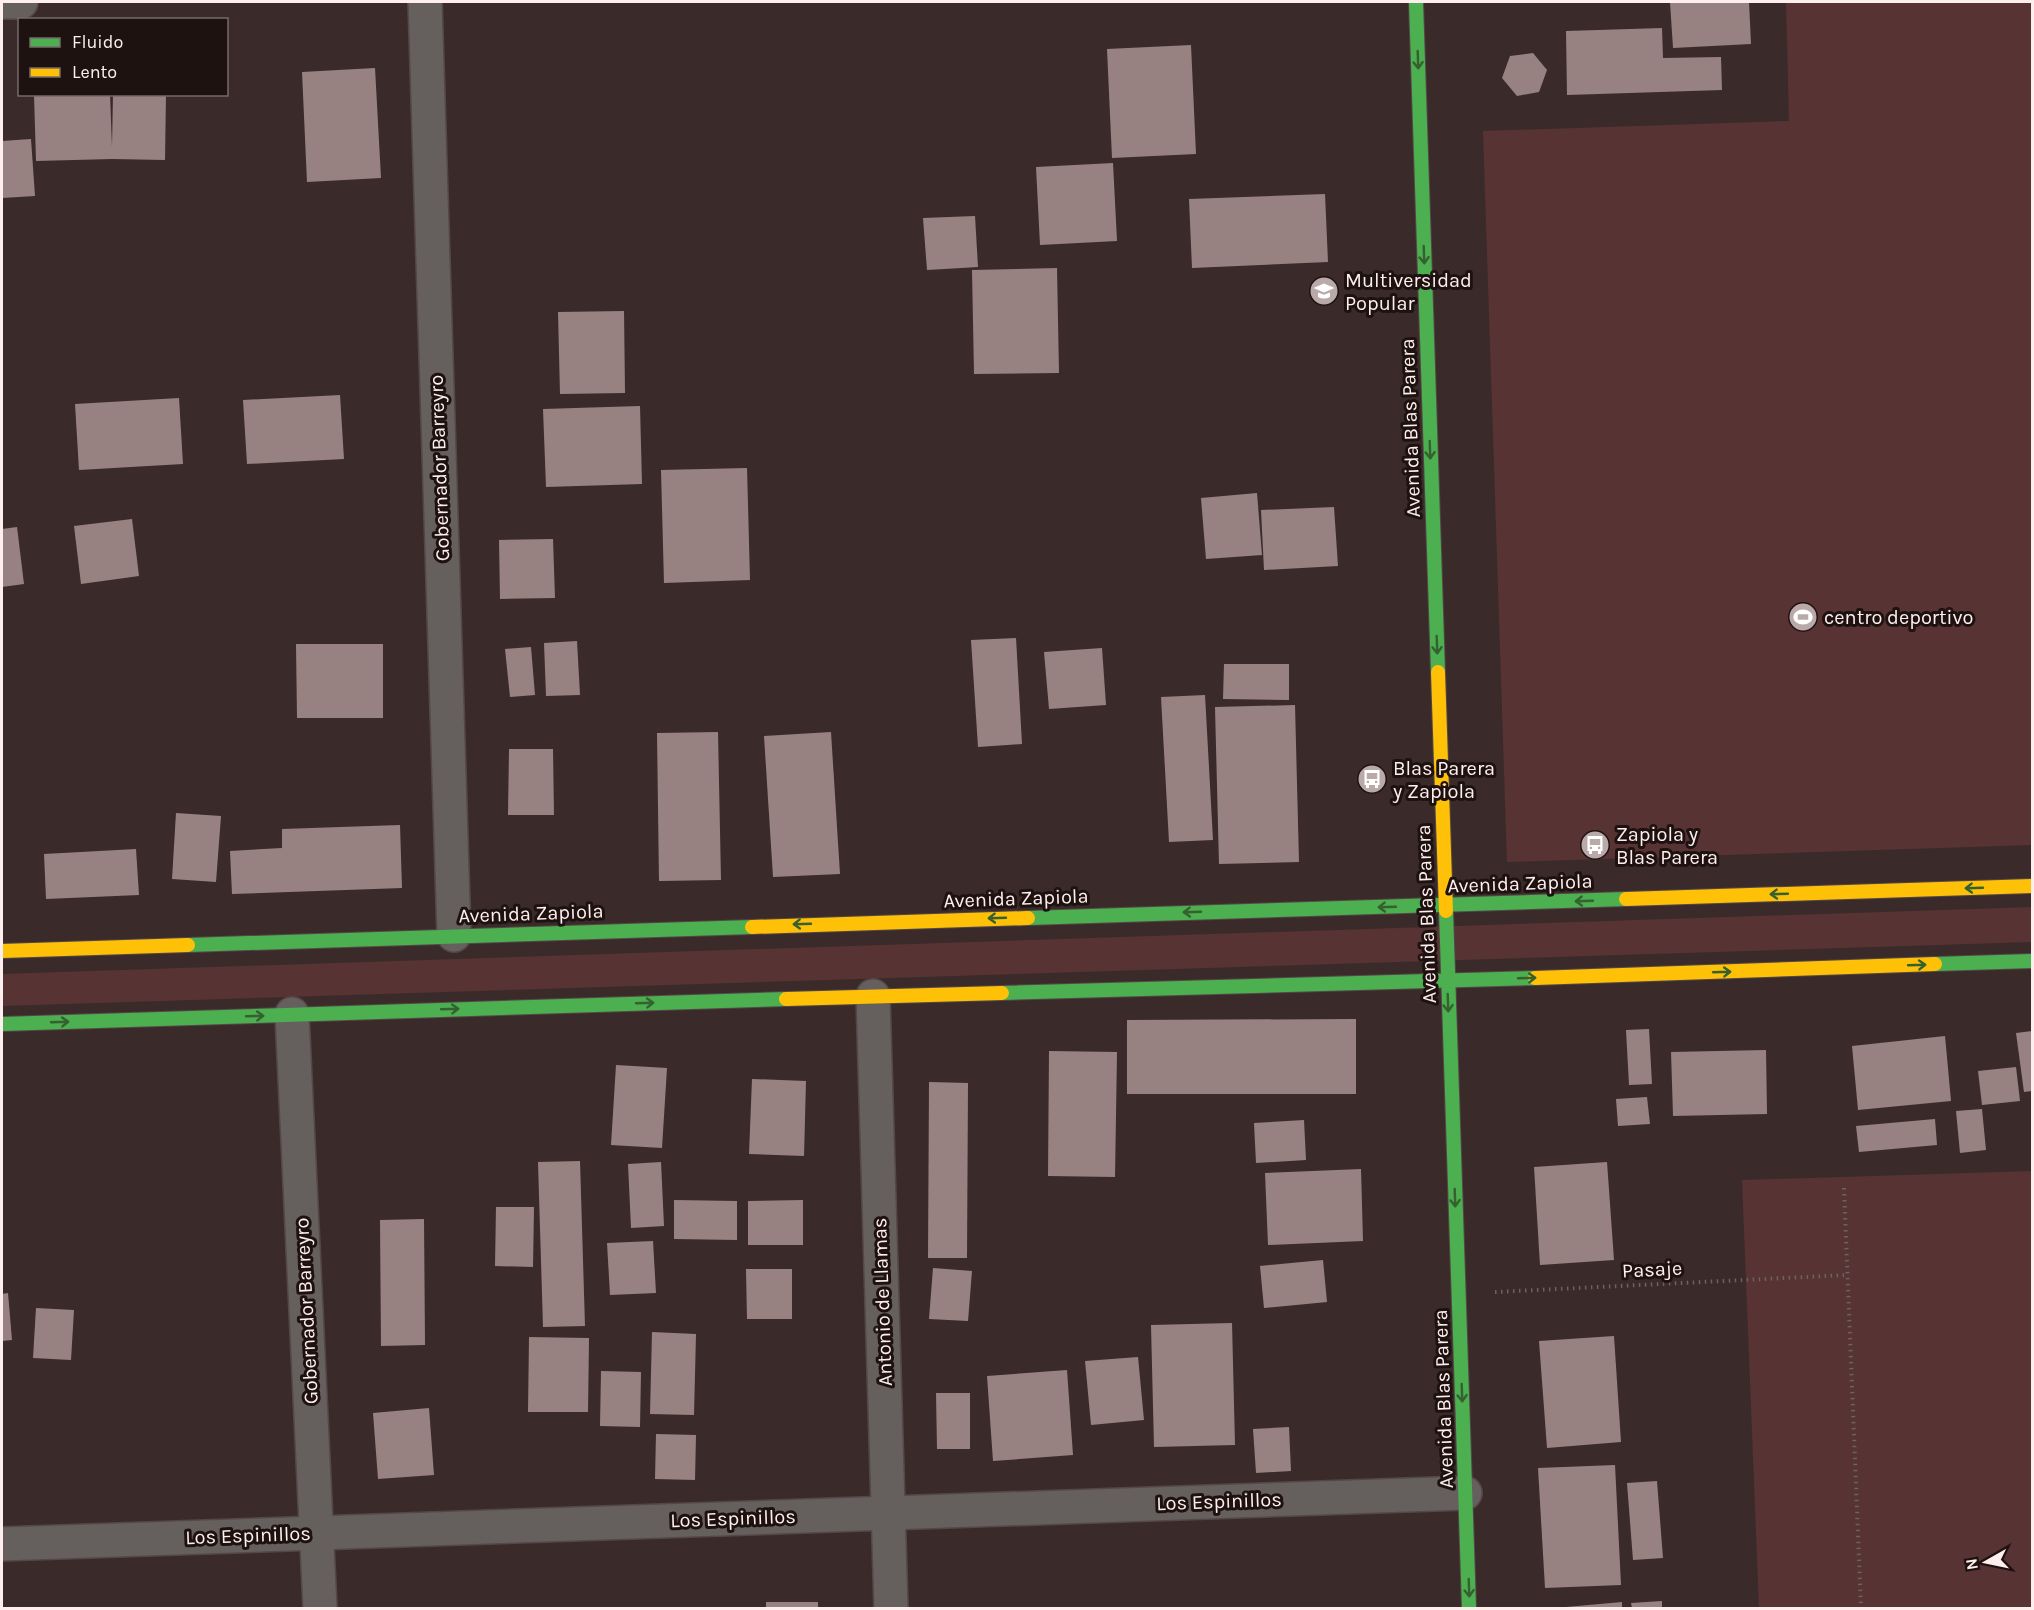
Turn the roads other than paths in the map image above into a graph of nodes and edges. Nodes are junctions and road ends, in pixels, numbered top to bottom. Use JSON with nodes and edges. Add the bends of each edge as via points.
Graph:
{"nodes":[{"id":1,"x":2,"y":2,"type":"edge"},
{"id":2,"x":21,"y":2,"type":"edge"},
{"id":3,"x":425,"y":2,"type":"edge"},
{"id":4,"x":1416,"y":2,"type":"edge"},
{"id":5,"x":2032,"y":886,"type":"edge"},
{"id":6,"x":1445,"y":905,"type":"junction"},
{"id":7,"x":454,"y":935,"type":"junction"},
{"id":8,"x":2,"y":951,"type":"edge"},
{"id":9,"x":2032,"y":961,"type":"edge"},
{"id":10,"x":1448,"y":981,"type":"junction"},
{"id":11,"x":873,"y":996,"type":"junction"},
{"id":12,"x":292,"y":1014,"type":"junction"},
{"id":13,"x":2,"y":1024,"type":"edge"},
{"id":14,"x":1465,"y":1493,"type":"junction"},
{"id":15,"x":888,"y":1513,"type":"junction"},
{"id":16,"x":317,"y":1533,"type":"junction"},
{"id":17,"x":2,"y":1544,"type":"edge"},
{"id":18,"x":320,"y":1608,"type":"edge"},
{"id":19,"x":891,"y":1608,"type":"edge"},
{"id":20,"x":1469,"y":1608,"type":"edge"}],
"edges":[{"from":1,"to":2,"type":"street"},
{"from":3,"to":7,"type":"street","name":"Gobernador Barreyro"},
{"from":4,"to":6,"type":"main road","name":"Avenida Blas Parera","one_way":true},
{"from":5,"to":6,"type":"main road","name":"Avenida Zapiola","one_way":true},
{"from":6,"to":7,"type":"main road","name":"Avenida Zapiola","one_way":true},
{"from":6,"to":10,"type":"main road","name":"Avenida Blas Parera"},
{"from":7,"to":8,"type":"main road","name":"Avenida Zapiola"},
{"from":10,"to":9,"type":"main road","one_way":true},
{"from":10,"to":11,"type":"main road"},
{"from":10,"to":14,"type":"main road","name":"Avenida Blas Parera","one_way":true},
{"from":12,"to":11,"type":"main road","one_way":true},
{"from":11,"to":15,"type":"street","name":"Antonio de Llamas"},
{"from":13,"to":12,"type":"main road","one_way":true},
{"from":12,"to":16,"type":"street","name":"Gobernador Barreyro"},
{"from":14,"to":15,"type":"street","name":"Los Espinillos"},
{"from":14,"to":20,"type":"main road","name":"Avenida Blas Parera","one_way":true},
{"from":15,"to":16,"type":"street","name":"Los Espinillos"},
{"from":15,"to":19,"type":"street","name":"Antonio de Llamas"},
{"from":16,"to":17,"type":"street","name":"Los Espinillos"},
{"from":16,"to":18,"type":"street","name":"Gobernador Barreyro"}]}
